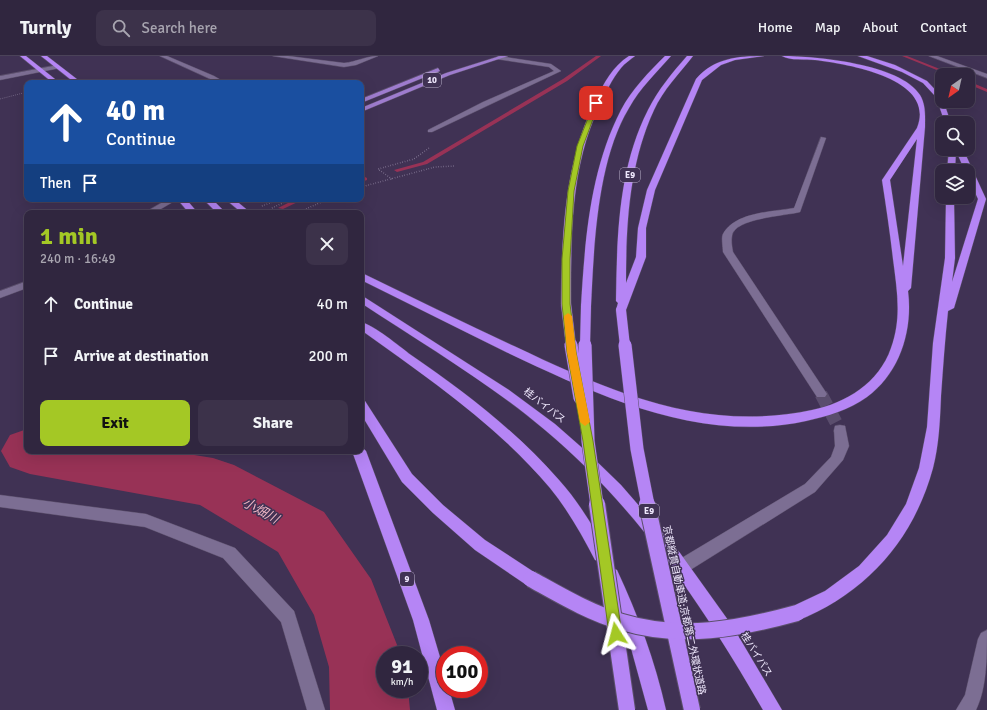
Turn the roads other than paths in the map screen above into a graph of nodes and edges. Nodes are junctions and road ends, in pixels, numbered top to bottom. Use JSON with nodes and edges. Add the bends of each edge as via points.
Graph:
{"nodes":[{"id":1,"x":23,"y":56,"type":"edge"},
{"id":2,"x":44,"y":56,"type":"edge"},
{"id":3,"x":163,"y":56,"type":"edge"},
{"id":4,"x":276,"y":56,"type":"edge"},
{"id":5,"x":375,"y":56,"type":"edge"},
{"id":6,"x":484,"y":56,"type":"edge"},
{"id":7,"x":505,"y":56,"type":"edge"},
{"id":8,"x":632,"y":56,"type":"edge"},
{"id":9,"x":668,"y":56,"type":"edge"},
{"id":10,"x":690,"y":56,"type":"edge"},
{"id":11,"x":761,"y":56,"type":"edge"},
{"id":12,"x":785,"y":56,"type":"edge"},
{"id":13,"x":861,"y":56,"type":"edge"},
{"id":14,"x":932,"y":56,"type":"edge"},
{"id":15,"x":498,"y":58,"type":"junction"},
{"id":16,"x":470,"y":60,"type":"dead end"},
{"id":17,"x":58,"y":67,"type":"junction"},
{"id":18,"x":443,"y":68,"type":"dead end"},
{"id":19,"x":41,"y":70,"type":"junction"},
{"id":20,"x":987,"y":76,"type":"edge"},
{"id":21,"x":0,"y":78,"type":"edge"},
{"id":22,"x":53,"y":80,"type":"edge"},
{"id":23,"x":75,"y":80,"type":"edge"},
{"id":24,"x":218,"y":80,"type":"edge"},
{"id":25,"x":364,"y":99,"type":"edge"},
{"id":26,"x":364,"y":109,"type":"edge"},
{"id":27,"x":945,"y":116,"type":"edge"},
{"id":28,"x":922,"y":126,"type":"junction"},
{"id":29,"x":430,"y":131,"type":"dead end"},
{"id":30,"x":823,"y":138,"type":"dead end"},
{"id":31,"x":962,"y":156,"type":"edge"},
{"id":32,"x":168,"y":202,"type":"edge"},
{"id":33,"x":184,"y":202,"type":"edge"},
{"id":34,"x":210,"y":202,"type":"edge"},
{"id":35,"x":233,"y":202,"type":"edge"},
{"id":36,"x":950,"y":204,"type":"edge"},
{"id":37,"x":154,"y":210,"type":"edge"},
{"id":38,"x":191,"y":210,"type":"edge"},
{"id":39,"x":219,"y":210,"type":"edge"},
{"id":40,"x":243,"y":210,"type":"edge"},
{"id":41,"x":364,"y":277,"type":"edge"},
{"id":42,"x":24,"y":285,"type":"edge"},
{"id":43,"x":0,"y":295,"type":"edge"},
{"id":44,"x":364,"y":300,"type":"edge"},
{"id":45,"x":904,"y":305,"type":"junction"},
{"id":46,"x":621,"y":310,"type":"junction"},
{"id":47,"x":364,"y":327,"type":"edge"},
{"id":48,"x":939,"y":343,"type":"junction"},
{"id":49,"x":821,"y":394,"type":"tunnel mouth"},
{"id":50,"x":364,"y":409,"type":"edge"},
{"id":51,"x":840,"y":430,"type":"tunnel mouth"},
{"id":52,"x":588,"y":441,"type":"junction"},
{"id":53,"x":360,"y":454,"type":"edge"},
{"id":54,"x":0,"y":501,"type":"edge"},
{"id":55,"x":681,"y":567,"type":"junction"},
{"id":56,"x":987,"y":639,"type":"edge"},
{"id":57,"x":316,"y":710,"type":"edge"},
{"id":58,"x":446,"y":710,"type":"edge"},
{"id":59,"x":627,"y":710,"type":"edge"},
{"id":60,"x":657,"y":710,"type":"edge"},
{"id":61,"x":692,"y":710,"type":"edge"},
{"id":62,"x":773,"y":710,"type":"edge"},
{"id":63,"x":965,"y":710,"type":"edge"}],
"edges":[{"from":1,"to":19,"type":"highway"},
{"from":2,"to":17,"type":"highway"},
{"from":3,"to":24,"type":"street"},
{"from":4,"to":5,"type":"street","via":[[344,65]]},
{"from":6,"to":16,"type":"main road"},
{"from":7,"to":15,"type":"main road","number":"10"},
{"from":8,"to":52,"type":"highway","bridge":true,"via":[[621,65],[607,84],[591,115],[580,146],[571,191],[566,304]]},
{"from":9,"to":52,"type":"highway","bridge":true,"via":[[638,88],[624,110],[614,133],[596,199],[589,247],[586,306]]},
{"from":10,"to":46,"type":"highway","name":"京都縦貫自動車道;京都第二外環状道路","number":"E9","via":[[660,90],[639,135],[625,201],[621,250]]},
{"from":11,"to":46,"type":"highway","via":[[717,63],[699,78],[651,190],[642,228],[641,257]]},
{"from":12,"to":28,"type":"highway","via":[[848,64],[895,79],[916,93],[920,100]]},
{"from":13,"to":27,"type":"highway","via":[[903,70],[926,83],[938,96]]},
{"from":14,"to":20,"type":"street"},
{"from":15,"to":26,"type":"main road","number":"10","via":[[448,74]]},
{"from":15,"to":29,"type":"street","via":[[551,66],[558,71],[544,80],[460,114]]},
{"from":17,"to":19,"type":"street"},
{"from":17,"to":23,"type":"highway"},
{"from":18,"to":25,"type":"main road","number":"10"},
{"from":19,"to":21,"type":"street"},
{"from":19,"to":22,"type":"highway"},
{"from":28,"to":45,"type":"highway"},
{"from":28,"to":45,"type":"highway","via":[[886,180]]},
{"from":30,"to":49,"type":"street","via":[[797,210],[752,218],[735,224],[727,235],[728,252]]},
{"from":31,"to":48,"type":"highway","via":[[982,199]]},
{"from":32,"to":37,"type":"street"},
{"from":33,"to":38,"type":"highway"},
{"from":34,"to":39,"type":"highway"},
{"from":35,"to":40,"type":"highway"},
{"from":36,"to":48,"type":"highway","via":[[950,258]]},
{"from":41,"to":45,"type":"highway","via":[[577,381],[661,411],[699,419],[737,422],[775,423],[811,416],[842,407],[867,391],[886,373],[896,353],[902,331]]},
{"from":42,"to":43,"type":"street"},
{"from":44,"to":55,"type":"highway","name":"桂バイパス","via":[[501,390],[549,427],[592,464]]},
{"from":46,"to":61,"type":"highway","name":"京都縦貫自動車道;京都第二外環状道路","number":"E9","bridge":true,"via":[[637,449],[657,554]]},
{"from":47,"to":60,"type":"highway","via":[[458,393],[502,430],[536,464],[568,502],[594,542],[628,610],[651,681]]},
{"from":48,"to":50,"type":"highway","bridge":true,"via":[[933,427],[926,468],[912,506],[892,540],[865,571],[831,597],[797,613],[757,624],[716,630],[662,630],[622,623],[580,606],[531,579],[480,545],[407,478]]},
{"from":51,"to":55,"type":"street","via":[[842,446],[836,460],[810,488]]},
{"from":52,"to":59,"type":"highway","bridge":true},
{"from":53,"to":58,"type":"highway","number":"9","via":[[421,620]]},
{"from":54,"to":57,"type":"street","via":[[146,521],[230,553],[288,617]]},
{"from":55,"to":62,"type":"highway","name":"桂バイパス","via":[[748,664]]},
{"from":56,"to":63,"type":"street","via":[[973,699]]}]}
